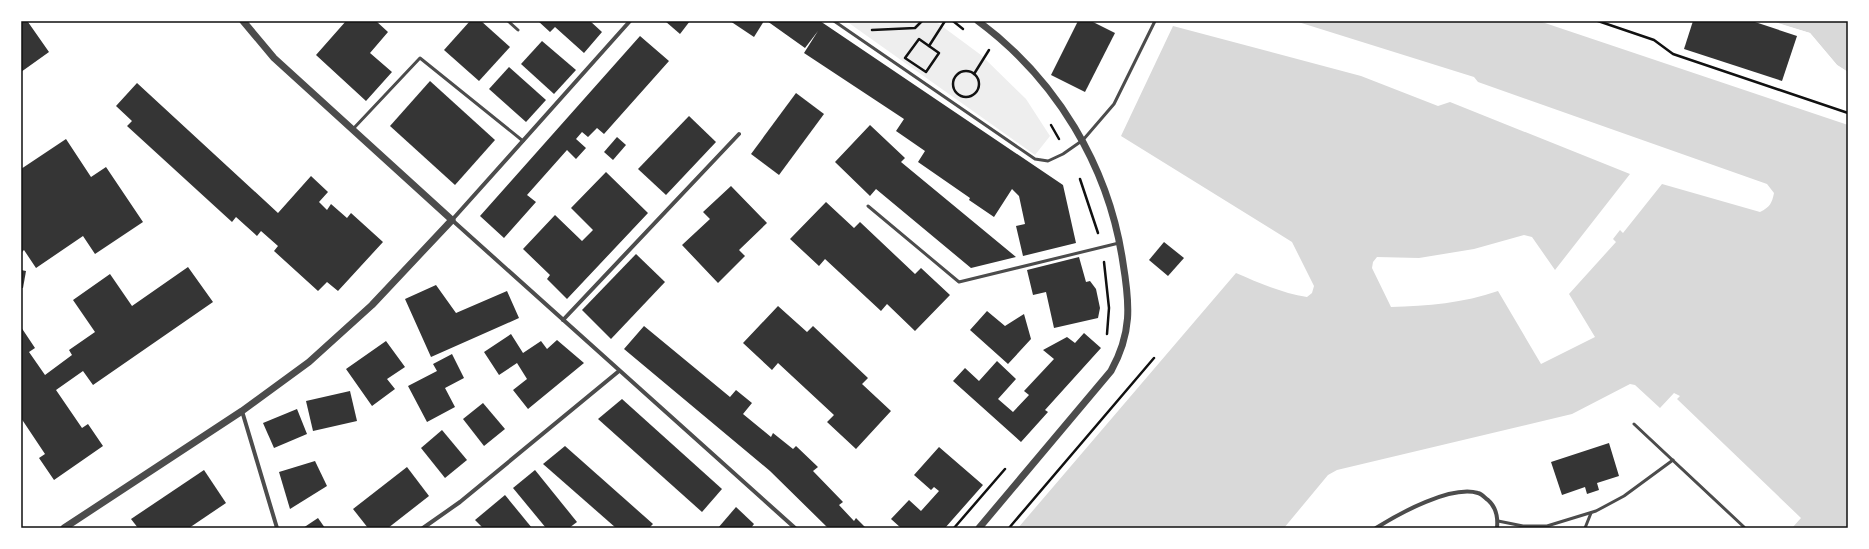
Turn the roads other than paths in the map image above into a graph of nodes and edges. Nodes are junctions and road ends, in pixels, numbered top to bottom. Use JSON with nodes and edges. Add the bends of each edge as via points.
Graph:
{"nodes":[{"id":1,"x":243,"y":21,"type":"edge"},
{"id":2,"x":508,"y":21,"type":"edge"},
{"id":3,"x":630,"y":21,"type":"edge"},
{"id":4,"x":834,"y":21,"type":"edge"},
{"id":5,"x":978,"y":21,"type":"edge"},
{"id":6,"x":1155,"y":21,"type":"edge"},
{"id":7,"x":518,"y":30,"type":"dead end"},
{"id":8,"x":351,"y":130,"type":"junction"},
{"id":9,"x":740,"y":134,"type":"dead end"},
{"id":10,"x":1083,"y":140,"type":"junction"},
{"id":11,"x":523,"y":141,"type":"junction"},
{"id":12,"x":868,"y":206,"type":"dead end"},
{"id":13,"x":452,"y":220,"type":"junction"},
{"id":14,"x":1120,"y":243,"type":"junction"},
{"id":15,"x":563,"y":320,"type":"junction"},
{"id":16,"x":619,"y":371,"type":"junction"},
{"id":17,"x":242,"y":411,"type":"junction"},
{"id":18,"x":1634,"y":424,"type":"dead end"},
{"id":19,"x":1673,"y":460,"type":"junction"},
{"id":20,"x":1591,"y":513,"type":"junction"},
{"id":21,"x":1498,"y":521,"type":"junction"},
{"id":22,"x":1556,"y":523,"type":"junction"},
{"id":23,"x":1744,"y":527,"type":"dead end"},
{"id":24,"x":64,"y":528,"type":"edge"},
{"id":25,"x":277,"y":528,"type":"edge"},
{"id":26,"x":423,"y":528,"type":"edge"},
{"id":27,"x":795,"y":528,"type":"edge"},
{"id":28,"x":979,"y":528,"type":"edge"},
{"id":29,"x":1376,"y":528,"type":"edge"},
{"id":30,"x":1497,"y":528,"type":"edge"},
{"id":31,"x":1553,"y":528,"type":"edge"},
{"id":32,"x":1585,"y":528,"type":"edge"}],
"edges":[{"from":1,"to":8,"type":"street","via":[[274,58]]},
{"from":2,"to":7,"type":"lane"},
{"from":3,"to":11,"type":"street"},
{"from":4,"to":10,"type":"lane","via":[[1035,159],[1048,161],[1067,152]]},
{"from":5,"to":10,"type":"street","via":[[1043,81]]},
{"from":6,"to":10,"type":"lane","via":[[1114,104]]},
{"from":8,"to":11,"type":"lane","via":[[420,58]]},
{"from":8,"to":13,"type":"street"},
{"from":9,"to":15,"type":"street"},
{"from":10,"to":14,"type":"street","via":[[1108,194]]},
{"from":11,"to":13,"type":"street"},
{"from":12,"to":14,"type":"lane","via":[[959,282]]},
{"from":13,"to":15,"type":"street"},
{"from":13,"to":17,"type":"street","via":[[372,305],[338,336],[309,362]]},
{"from":14,"to":28,"type":"street","via":[[1127,291],[1127,333],[1120,354],[1111,371]]},
{"from":15,"to":16,"type":"street"},
{"from":16,"to":26,"type":"street","via":[[460,502]]},
{"from":16,"to":27,"type":"street"},
{"from":17,"to":24,"type":"street"},
{"from":17,"to":25,"type":"street"},
{"from":18,"to":19,"type":"lane"},
{"from":19,"to":20,"type":"lane","via":[[1624,496]]},
{"from":19,"to":23,"type":"lane"},
{"from":20,"to":22,"type":"lane"},
{"from":20,"to":32,"type":"lane"},
{"from":21,"to":22,"type":"lane","via":[[1523,526],[1546,526]]},
{"from":21,"to":29,"type":"street","via":[[1493,504],[1479,493],[1459,491],[1433,499]]},
{"from":21,"to":30,"type":"street"},
{"from":22,"to":31,"type":"lane"}]}
